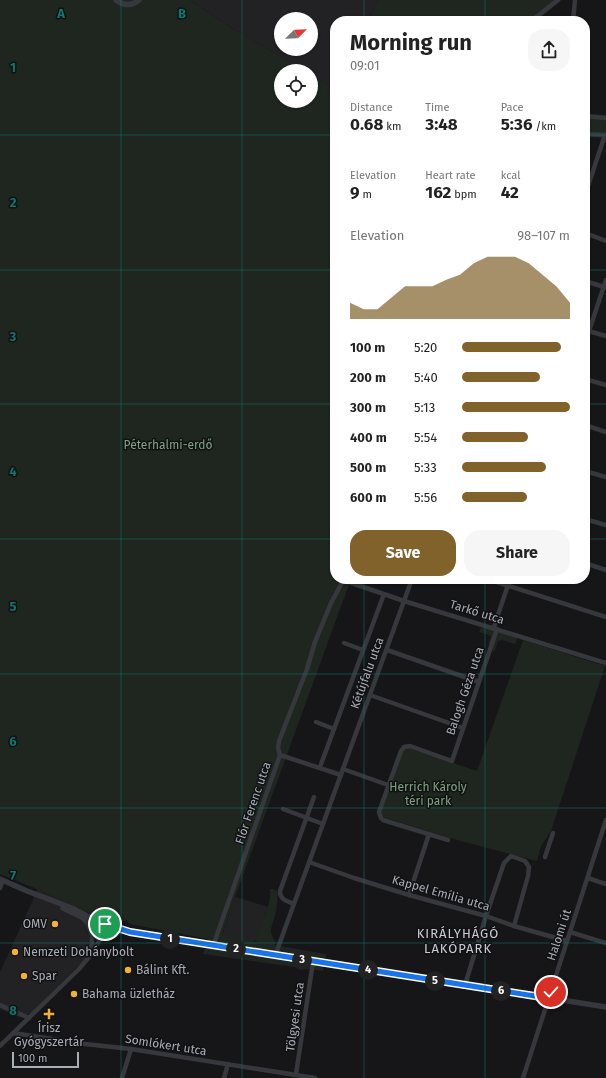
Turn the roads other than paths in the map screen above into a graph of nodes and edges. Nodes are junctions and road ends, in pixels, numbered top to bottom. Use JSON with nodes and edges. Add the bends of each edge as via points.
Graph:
{"nodes":[{"id":1,"x":116,"y":0,"type":"edge"},
{"id":2,"x":558,"y":0,"type":"edge"},
{"id":3,"x":575,"y":0,"type":"edge"},
{"id":4,"x":137,"y":2,"type":"edge"},
{"id":5,"x":537,"y":16,"type":"edge"},
{"id":6,"x":573,"y":16,"type":"edge"},
{"id":7,"x":590,"y":116,"type":"edge"},
{"id":8,"x":606,"y":118,"type":"edge"},
{"id":9,"x":590,"y":134,"type":"edge"},
{"id":10,"x":605,"y":135,"type":"edge"},
{"id":11,"x":590,"y":180,"type":"edge"},
{"id":12,"x":590,"y":235,"type":"edge"},
{"id":13,"x":606,"y":240,"type":"edge"},
{"id":14,"x":606,"y":280,"type":"edge"},
{"id":15,"x":590,"y":283,"type":"edge"},
{"id":16,"x":604,"y":287,"type":"junction"},
{"id":17,"x":590,"y":322,"type":"edge"},
{"id":18,"x":590,"y":331,"type":"edge"},
{"id":19,"x":606,"y":336,"type":"edge"},
{"id":20,"x":590,"y":380,"type":"edge"},
{"id":21,"x":606,"y":385,"type":"edge"},
{"id":22,"x":590,"y":427,"type":"edge"},
{"id":23,"x":606,"y":432,"type":"edge"},
{"id":24,"x":590,"y":472,"type":"edge"},
{"id":25,"x":606,"y":477,"type":"edge"},
{"id":26,"x":590,"y":520,"type":"edge"},
{"id":27,"x":606,"y":525,"type":"edge"},
{"id":28,"x":590,"y":565,"type":"edge"},
{"id":29,"x":606,"y":570,"type":"edge"},
{"id":30,"x":342,"y":584,"type":"edge"},
{"id":31,"x":355,"y":584,"type":"edge"},
{"id":32,"x":410,"y":584,"type":"edge"},
{"id":33,"x":504,"y":584,"type":"edge"},
{"id":34,"x":508,"y":585,"type":"junction"},
{"id":35,"x":384,"y":594,"type":"junction"},
{"id":36,"x":404,"y":601,"type":"junction"},
{"id":37,"x":606,"y":617,"type":"edge"},
{"id":38,"x":496,"y":628,"type":"junction"},
{"id":39,"x":344,"y":643,"type":"dead end"},
{"id":40,"x":363,"y":650,"type":"junction"},
{"id":41,"x":387,"y":650,"type":"junction"},
{"id":42,"x":606,"y":663,"type":"edge"},
{"id":43,"x":479,"y":682,"type":"junction"},
{"id":44,"x":370,"y":695,"type":"junction"},
{"id":45,"x":316,"y":722,"type":"dead end"},
{"id":46,"x":463,"y":728,"type":"junction"},
{"id":47,"x":334,"y":729,"type":"junction"},
{"id":48,"x":280,"y":755,"type":"junction"},
{"id":49,"x":320,"y":767,"type":"junction"},
{"id":50,"x":343,"y":769,"type":"junction"},
{"id":51,"x":341,"y":775,"type":"junction"},
{"id":52,"x":388,"y":786,"type":"junction"},
{"id":53,"x":314,"y":797,"type":"dead end"},
{"id":54,"x":283,"y":809,"type":"dead end"},
{"id":55,"x":306,"y":817,"type":"junction"},
{"id":56,"x":606,"y":822,"type":"edge"},
{"id":57,"x":323,"y":824,"type":"junction"},
{"id":58,"x":553,"y":833,"type":"dead end"},
{"id":59,"x":429,"y":834,"type":"junction"},
{"id":60,"x":448,"y":840,"type":"dead end"},
{"id":61,"x":545,"y":857,"type":"dead end"},
{"id":62,"x":310,"y":862,"type":"junction"},
{"id":63,"x":588,"y":878,"type":"junction"},
{"id":64,"x":2,"y":880,"type":"edge"},
{"id":65,"x":606,"y":884,"type":"edge"},
{"id":66,"x":0,"y":888,"type":"edge"},
{"id":67,"x":38,"y":894,"type":"junction"},
{"id":68,"x":409,"y":895,"type":"junction"},
{"id":69,"x":294,"y":904,"type":"junction"},
{"id":70,"x":486,"y":916,"type":"junction"},
{"id":71,"x":103,"y":922,"type":"junction"},
{"id":72,"x":514,"y":926,"type":"junction"},
{"id":73,"x":91,"y":931,"type":"junction"},
{"id":74,"x":123,"y":931,"type":"junction"},
{"id":75,"x":570,"y":932,"type":"junction"},
{"id":76,"x":103,"y":936,"type":"junction"},
{"id":77,"x":567,"y":941,"type":"junction"},
{"id":78,"x":606,"y":943,"type":"edge"},
{"id":79,"x":213,"y":946,"type":"junction"},
{"id":80,"x":276,"y":956,"type":"junction"},
{"id":81,"x":89,"y":957,"type":"junction"},
{"id":82,"x":313,"y":962,"type":"junction"},
{"id":83,"x":464,"y":985,"type":"junction"},
{"id":84,"x":549,"y":998,"type":"junction"},
{"id":85,"x":0,"y":1005,"type":"edge"},
{"id":86,"x":606,"y":1007,"type":"edge"},
{"id":87,"x":29,"y":1018,"type":"junction"},
{"id":88,"x":14,"y":1033,"type":"junction"},
{"id":89,"x":0,"y":1046,"type":"edge"},
{"id":90,"x":131,"y":1049,"type":"junction"},
{"id":91,"x":228,"y":1064,"type":"junction"},
{"id":92,"x":296,"y":1074,"type":"junction"},
{"id":93,"x":122,"y":1078,"type":"edge"},
{"id":94,"x":224,"y":1078,"type":"edge"},
{"id":95,"x":316,"y":1078,"type":"edge"},
{"id":96,"x":523,"y":1078,"type":"edge"}],
"edges":[{"from":1,"to":4,"type":"street","via":[[128,5]]},
{"from":2,"to":5,"type":"street"},
{"from":3,"to":6,"type":"street"},
{"from":7,"to":8,"type":"street"},
{"from":9,"to":10,"type":"street"},
{"from":10,"to":11,"type":"street"},
{"from":12,"to":13,"type":"street"},
{"from":14,"to":16,"type":"street"},
{"from":15,"to":16,"type":"street"},
{"from":16,"to":17,"type":"street"},
{"from":18,"to":19,"type":"street"},
{"from":20,"to":21,"type":"street"},
{"from":22,"to":23,"type":"street"},
{"from":24,"to":25,"type":"street"},
{"from":26,"to":27,"type":"street"},
{"from":28,"to":29,"type":"street"},
{"from":30,"to":48,"type":"street","name":"Flór Ferenc utca","via":[[315,642],[279,741]]},
{"from":31,"to":35,"type":"street","name":"Tarkő utca"},
{"from":32,"to":36,"type":"street","name":"Kétújfalu utca"},
{"from":33,"to":34,"type":"street"},
{"from":34,"to":37,"type":"street"},
{"from":34,"to":38,"type":"street","name":"Balogh Géza utca"},
{"from":35,"to":36,"type":"street","name":"Tarkő utca"},
{"from":35,"to":40,"type":"street","name":"Kétújfalu utca"},
{"from":36,"to":38,"type":"street","name":"Tarkő utca"},
{"from":36,"to":41,"type":"street","name":"Kétújfalu utca"},
{"from":38,"to":42,"type":"street","name":"Tarkő utca"},
{"from":38,"to":43,"type":"street","name":"Balogh Géza utca"},
{"from":39,"to":40,"type":"street","name":"Kétújfalu utca"},
{"from":40,"to":47,"type":"street","name":"Kétújfalu utca"},
{"from":41,"to":43,"type":"street"},
{"from":41,"to":44,"type":"street","name":"Kétújfalu utca"},
{"from":43,"to":46,"type":"street","name":"Balogh Géza utca"},
{"from":44,"to":46,"type":"street"},
{"from":44,"to":50,"type":"street","name":"Kétújfalu utca"},
{"from":45,"to":47,"type":"street"},
{"from":46,"to":52,"type":"street","name":"Balogh Géza utca","via":[[452,761],[410,746],[404,747],[400,751]]},
{"from":47,"to":49,"type":"street","name":"Kétújfalu utca"},
{"from":48,"to":49,"type":"street"},
{"from":48,"to":79,"type":"street","name":"Flór Ferenc utca"},
{"from":49,"to":51,"type":"street"},
{"from":50,"to":51,"type":"street","name":"Kétújfalu utca"},
{"from":50,"to":52,"type":"street"},
{"from":51,"to":57,"type":"street","name":"Kétújfalu utca"},
{"from":52,"to":59,"type":"street","via":[[379,812],[381,818]]},
{"from":53,"to":55,"type":"street"},
{"from":54,"to":55,"type":"street"},
{"from":55,"to":57,"type":"street"},
{"from":55,"to":69,"type":"street","via":[[280,891],[282,899]]},
{"from":56,"to":63,"type":"street","name":"Halomi út"},
{"from":57,"to":62,"type":"street","name":"Kétújfalu utca"},
{"from":58,"to":61,"type":"street"},
{"from":59,"to":60,"type":"street"},
{"from":59,"to":68,"type":"street"},
{"from":62,"to":68,"type":"street","name":"Kappel Emília utca"},
{"from":62,"to":69,"type":"street","name":"Kétújfalu utca"},
{"from":63,"to":65,"type":"street"},
{"from":63,"to":75,"type":"street","name":"Halomi út"},
{"from":64,"to":66,"type":"street"},
{"from":64,"to":67,"type":"street"},
{"from":67,"to":71,"type":"street"},
{"from":67,"to":73,"type":"street","via":[[79,915]]},
{"from":68,"to":70,"type":"street","name":"Kappel Emília utca"},
{"from":69,"to":80,"type":"street","name":"Kétújfalu utca"},
{"from":70,"to":72,"type":"street","name":"Kappel Emília utca"},
{"from":70,"to":72,"type":"street","via":[[504,863],[511,856],[525,861],[530,867]]},
{"from":70,"to":83,"type":"street"},
{"from":71,"to":73,"type":"street","via":[[95,922]]},
{"from":71,"to":74,"type":"street"},
{"from":71,"to":76,"type":"street","via":[[107,931]]},
{"from":72,"to":77,"type":"street","name":"Kappel Emília utca"},
{"from":73,"to":76,"type":"street","via":[[95,937]]},
{"from":73,"to":81,"type":"street"},
{"from":74,"to":76,"type":"street"},
{"from":74,"to":79,"type":"street"},
{"from":75,"to":77,"type":"street","name":"Halomi út"},
{"from":75,"to":78,"type":"street"},
{"from":76,"to":81,"type":"street"},
{"from":77,"to":84,"type":"street","name":"Halomi út"},
{"from":79,"to":80,"type":"street"},
{"from":80,"to":82,"type":"street"},
{"from":81,"to":87,"type":"street"},
{"from":82,"to":83,"type":"street"},
{"from":82,"to":92,"type":"street","name":"Tölgyesi utca"},
{"from":83,"to":84,"type":"street"},
{"from":84,"to":86,"type":"street"},
{"from":84,"to":96,"type":"street","name":"Halomi út"},
{"from":85,"to":87,"type":"street"},
{"from":87,"to":88,"type":"street"},
{"from":88,"to":89,"type":"street"},
{"from":88,"to":90,"type":"street","name":"Somlókert utca"},
{"from":90,"to":91,"type":"street","name":"Somlókert utca"},
{"from":90,"to":93,"type":"street"},
{"from":91,"to":92,"type":"street","name":"Somlókert utca"},
{"from":91,"to":94,"type":"street"},
{"from":92,"to":95,"type":"street","name":"Somlókert utca"}]}
